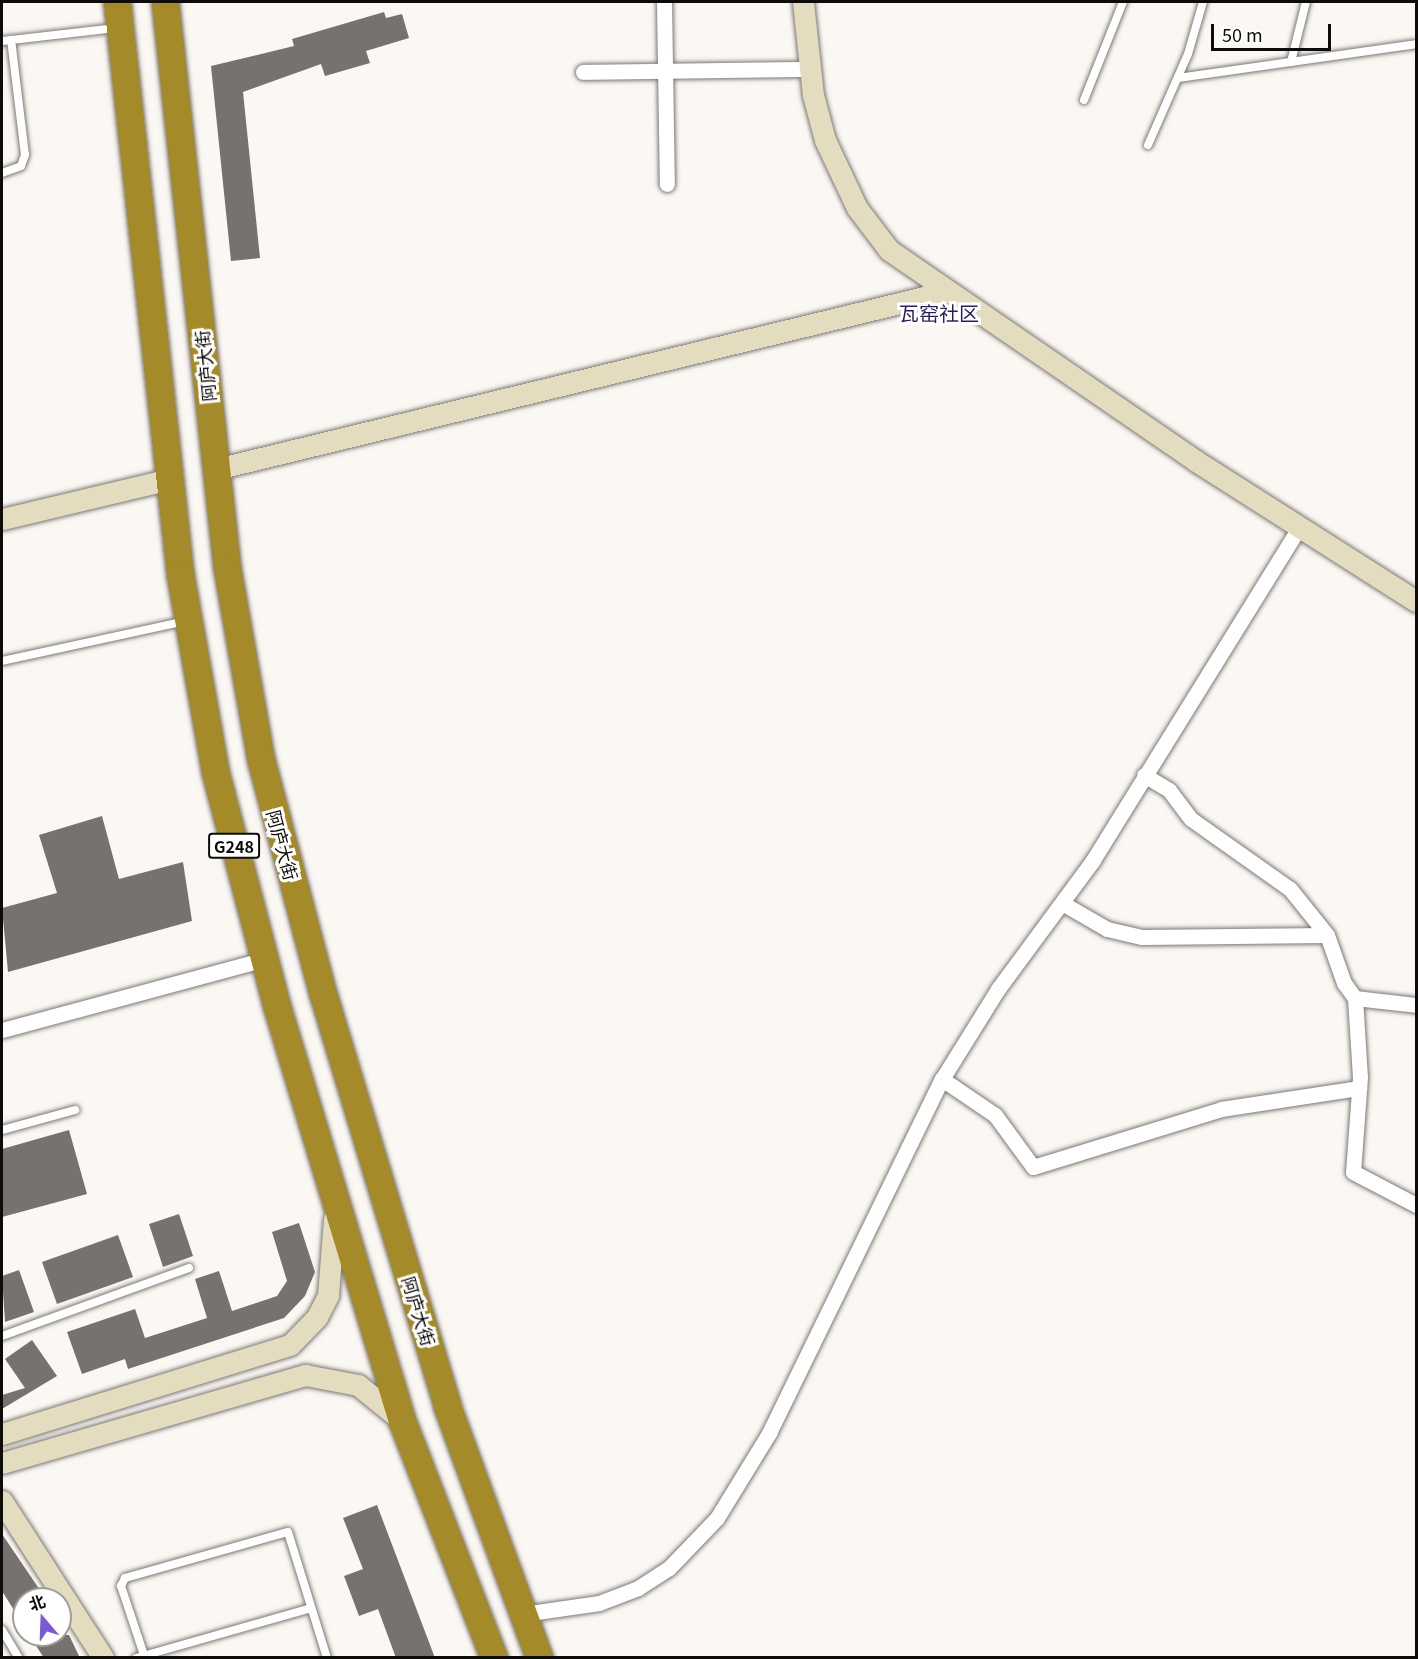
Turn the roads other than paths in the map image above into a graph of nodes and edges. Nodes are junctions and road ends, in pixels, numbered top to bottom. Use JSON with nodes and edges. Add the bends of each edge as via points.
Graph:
{"nodes":[{"id":1,"x":117,"y":2,"type":"edge"},
{"id":2,"x":165,"y":2,"type":"edge"},
{"id":3,"x":664,"y":2,"type":"edge"},
{"id":4,"x":803,"y":2,"type":"edge"},
{"id":5,"x":814,"y":2,"type":"edge"},
{"id":6,"x":1123,"y":2,"type":"edge"},
{"id":7,"x":1203,"y":2,"type":"edge"},
{"id":8,"x":1306,"y":2,"type":"edge"},
{"id":9,"x":120,"y":28,"type":"junction"},
{"id":10,"x":11,"y":40,"type":"junction"},
{"id":11,"x":2,"y":41,"type":"edge"},
{"id":12,"x":1416,"y":44,"type":"edge"},
{"id":13,"x":1291,"y":62,"type":"junction"},
{"id":14,"x":809,"y":69,"type":"junction"},
{"id":15,"x":665,"y":71,"type":"junction"},
{"id":16,"x":583,"y":72,"type":"dead end"},
{"id":17,"x":1178,"y":78,"type":"junction"},
{"id":18,"x":1084,"y":100,"type":"dead end"},
{"id":19,"x":1148,"y":145,"type":"dead end"},
{"id":20,"x":2,"y":173,"type":"edge"},
{"id":21,"x":667,"y":183,"type":"dead end"},
{"id":22,"x":945,"y":292,"type":"junction"},
{"id":23,"x":216,"y":469,"type":"junction"},
{"id":24,"x":170,"y":478,"type":"junction"},
{"id":25,"x":2,"y":519,"type":"edge"},
{"id":26,"x":1300,"y":526,"type":"junction"},
{"id":27,"x":1416,"y":588,"type":"edge"},
{"id":28,"x":1416,"y":601,"type":"edge"},
{"id":29,"x":187,"y":621,"type":"junction"},
{"id":30,"x":2,"y":661,"type":"edge"},
{"id":31,"x":1144,"y":775,"type":"junction"},
{"id":32,"x":1062,"y":903,"type":"junction"},
{"id":33,"x":1327,"y":935,"type":"junction"},
{"id":34,"x":264,"y":959,"type":"junction"},
{"id":35,"x":1355,"y":998,"type":"junction"},
{"id":36,"x":1416,"y":1005,"type":"edge"},
{"id":37,"x":2,"y":1030,"type":"edge"},
{"id":38,"x":942,"y":1079,"type":"junction"},
{"id":39,"x":1359,"y":1088,"type":"junction"},
{"id":40,"x":75,"y":1110,"type":"dead end"},
{"id":41,"x":2,"y":1130,"type":"edge"},
{"id":42,"x":333,"y":1192,"type":"junction"},
{"id":43,"x":1416,"y":1205,"type":"edge"},
{"id":44,"x":189,"y":1268,"type":"dead end"},
{"id":45,"x":2,"y":1336,"type":"edge"},
{"id":46,"x":402,"y":1421,"type":"junction"},
{"id":47,"x":2,"y":1434,"type":"edge"},
{"id":48,"x":2,"y":1463,"type":"edge"},
{"id":49,"x":2,"y":1501,"type":"edge"},
{"id":50,"x":311,"y":1608,"type":"junction"},
{"id":51,"x":523,"y":1614,"type":"junction"},
{"id":52,"x":2,"y":1630,"type":"edge"},
{"id":53,"x":140,"y":1656,"type":"edge"},
{"id":54,"x":19,"y":1658,"type":"edge"},
{"id":55,"x":103,"y":1658,"type":"edge"},
{"id":56,"x":327,"y":1658,"type":"edge"},
{"id":57,"x":494,"y":1658,"type":"edge"},
{"id":58,"x":539,"y":1658,"type":"edge"}],
"edges":[{"from":1,"to":9,"type":"highway","number":"G248"},
{"from":2,"to":23,"type":"highway","name":"阿庐大街","number":"G248"},
{"from":3,"to":15,"type":"street"},
{"from":4,"to":14,"type":"street"},
{"from":5,"to":27,"type":"street","via":[[824,93],[835,137],[866,202],[897,242],[1203,452]]},
{"from":6,"to":18,"type":"lane"},
{"from":7,"to":17,"type":"lane"},
{"from":8,"to":13,"type":"lane"},
{"from":9,"to":10,"type":"lane"},
{"from":9,"to":24,"type":"highway","number":"G248"},
{"from":10,"to":11,"type":"lane"},
{"from":10,"to":20,"type":"lane","via":[[25,155],[21,166]]},
{"from":12,"to":13,"type":"lane"},
{"from":13,"to":17,"type":"lane"},
{"from":14,"to":15,"type":"street"},
{"from":14,"to":22,"type":"street","via":[[825,140],[857,208],[889,250]]},
{"from":15,"to":16,"type":"street"},
{"from":15,"to":21,"type":"street"},
{"from":17,"to":19,"type":"lane"},
{"from":22,"to":23,"type":"street"},
{"from":22,"to":26,"type":"street"},
{"from":23,"to":51,"type":"highway","name":"阿庐大街","number":"G248","via":[[242,672],[320,983],[447,1406]]},
{"from":24,"to":25,"type":"street"},
{"from":24,"to":29,"type":"highway","number":"G248"},
{"from":26,"to":28,"type":"street"},
{"from":26,"to":31,"type":"street"},
{"from":29,"to":30,"type":"lane"},
{"from":29,"to":34,"type":"highway","number":"G248","via":[[215,771]]},
{"from":31,"to":32,"type":"street"},
{"from":31,"to":33,"type":"street","via":[[1168,790],[1191,819],[1290,889]]},
{"from":32,"to":33,"type":"street","via":[[1107,929],[1142,937]]},
{"from":32,"to":38,"type":"street","via":[[998,989]]},
{"from":33,"to":35,"type":"street","via":[[1344,983]]},
{"from":34,"to":37,"type":"street"},
{"from":34,"to":42,"type":"highway","number":"G248"},
{"from":35,"to":36,"type":"street"},
{"from":35,"to":39,"type":"street"},
{"from":38,"to":39,"type":"street","via":[[995,1115],[1033,1167],[1221,1109]]},
{"from":38,"to":51,"type":"street","via":[[769,1433],[717,1518],[677,1561],[638,1588],[599,1604]]},
{"from":39,"to":43,"type":"street","via":[[1353,1172]]},
{"from":40,"to":41,"type":"lane"},
{"from":42,"to":46,"type":"highway","number":"G248"},
{"from":42,"to":47,"type":"street","via":[[335,1250],[328,1295],[317,1317],[290,1345]]},
{"from":44,"to":45,"type":"lane"},
{"from":46,"to":48,"type":"street","via":[[358,1385],[305,1375]]},
{"from":46,"to":57,"type":"highway","number":"G248"},
{"from":49,"to":55,"type":"street"},
{"from":50,"to":53,"type":"lane"},
{"from":50,"to":53,"type":"lane","via":[[288,1532],[136,1575],[121,1586]]},
{"from":50,"to":56,"type":"lane"},
{"from":51,"to":58,"type":"highway","name":"阿庐大街","number":"G248"},
{"from":52,"to":54,"type":"lane"}]}
